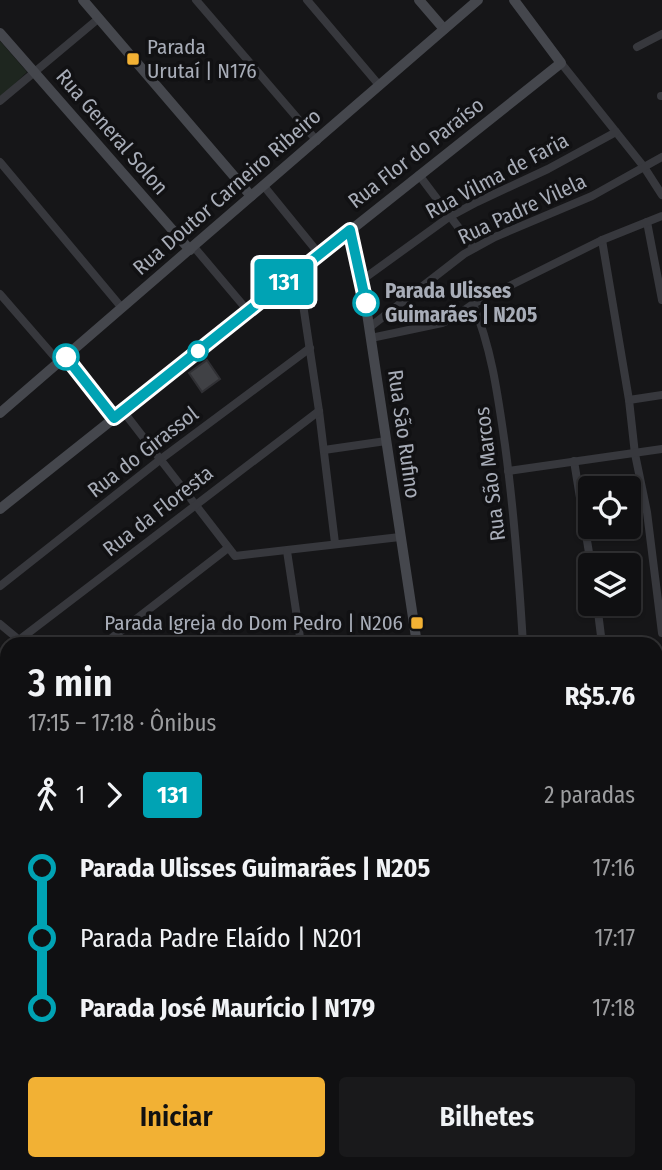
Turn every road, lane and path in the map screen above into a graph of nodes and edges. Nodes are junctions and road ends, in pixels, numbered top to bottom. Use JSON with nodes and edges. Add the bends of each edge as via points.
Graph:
{"nodes":[{"id":1,"x":83,"y":0,"type":"edge"},
{"id":2,"x":197,"y":0,"type":"edge"},
{"id":3,"x":307,"y":0,"type":"edge"},
{"id":4,"x":419,"y":0,"type":"edge"},
{"id":5,"x":478,"y":0,"type":"edge"},
{"id":6,"x":514,"y":0,"type":"edge"},
{"id":7,"x":98,"y":19,"type":"junction"},
{"id":8,"x":444,"y":29,"type":"junction"},
{"id":9,"x":0,"y":33,"type":"edge"},
{"id":10,"x":662,"y":34,"type":"edge"},
{"id":11,"x":637,"y":47,"type":"dead end"},
{"id":12,"x":561,"y":63,"type":"junction"},
{"id":13,"x":33,"y":71,"type":"junction"},
{"id":14,"x":379,"y":85,"type":"junction"},
{"id":15,"x":0,"y":101,"type":"edge"},
{"id":16,"x":616,"y":132,"type":"junction"},
{"id":17,"x":317,"y":141,"type":"junction"},
{"id":18,"x":662,"y":157,"type":"edge"},
{"id":19,"x":0,"y":162,"type":"edge"},
{"id":20,"x":644,"y":167,"type":"junction"},
{"id":21,"x":419,"y":176,"type":"junction"},
{"id":22,"x":263,"y":185,"type":"junction"},
{"id":23,"x":662,"y":195,"type":"edge"},
{"id":24,"x":251,"y":196,"type":"junction"},
{"id":25,"x":662,"y":216,"type":"edge"},
{"id":26,"x":450,"y":217,"type":"junction"},
{"id":27,"x":647,"y":222,"type":"junction"},
{"id":28,"x":350,"y":230,"type":"junction"},
{"id":29,"x":602,"y":240,"type":"junction"},
{"id":30,"x":192,"y":248,"type":"junction"},
{"id":31,"x":474,"y":248,"type":"junction"},
{"id":32,"x":320,"y":255,"type":"junction"},
{"id":33,"x":298,"y":271,"type":"junction"},
{"id":34,"x":362,"y":280,"type":"junction"},
{"id":35,"x":0,"y":294,"type":"edge"},
{"id":36,"x":662,"y":300,"type":"edge"},
{"id":37,"x":473,"y":304,"type":"junction"},
{"id":38,"x":122,"y":308,"type":"junction"},
{"id":39,"x":248,"y":311,"type":"junction"},
{"id":40,"x":370,"y":332,"type":"junction"},
{"id":41,"x":310,"y":348,"type":"junction"},
{"id":42,"x":63,"y":359,"type":"junction"},
{"id":43,"x":662,"y":395,"type":"edge"},
{"id":44,"x":629,"y":400,"type":"junction"},
{"id":45,"x":319,"y":411,"type":"junction"},
{"id":46,"x":0,"y":413,"type":"edge"},
{"id":47,"x":118,"y":414,"type":"junction"},
{"id":48,"x":386,"y":441,"type":"junction"},
{"id":49,"x":662,"y":449,"type":"edge"},
{"id":50,"x":324,"y":450,"type":"junction"},
{"id":51,"x":635,"y":454,"type":"junction"},
{"id":52,"x":161,"y":459,"type":"junction"},
{"id":53,"x":574,"y":461,"type":"junction"},
{"id":54,"x":508,"y":471,"type":"junction"},
{"id":55,"x":196,"y":503,"type":"junction"},
{"id":56,"x":0,"y":509,"type":"edge"},
{"id":57,"x":400,"y":537,"type":"junction"},
{"id":58,"x":335,"y":543,"type":"junction"},
{"id":59,"x":287,"y":551,"type":"junction"},
{"id":60,"x":230,"y":552,"type":"junction"},
{"id":61,"x":590,"y":553,"type":"edge"},
{"id":62,"x":0,"y":586,"type":"edge"},
{"id":63,"x":598,"y":616,"type":"edge"},
{"id":64,"x":0,"y":625,"type":"edge"},
{"id":65,"x":662,"y":633,"type":"edge"},
{"id":66,"x":16,"y":637,"type":"edge"},
{"id":67,"x":28,"y":637,"type":"edge"},
{"id":68,"x":114,"y":637,"type":"edge"},
{"id":69,"x":300,"y":637,"type":"edge"},
{"id":70,"x":416,"y":637,"type":"edge"},
{"id":71,"x":522,"y":637,"type":"edge"},
{"id":72,"x":601,"y":637,"type":"edge"}],
"edges":[{"from":1,"to":7,"type":"street"},
{"from":2,"to":17,"type":"street"},
{"from":3,"to":14,"type":"street"},
{"from":4,"to":8,"type":"street"},
{"from":5,"to":8,"type":"street","name":"Rua Doutor Carneiro Ribeiro"},
{"from":6,"to":12,"type":"street"},
{"from":7,"to":13,"type":"street"},
{"from":7,"to":24,"type":"street"},
{"from":8,"to":14,"type":"street","name":"Rua Doutor Carneiro Ribeiro"},
{"from":9,"to":13,"type":"street","name":"Rua General Solon"},
{"from":10,"to":11,"type":"street"},
{"from":12,"to":16,"type":"street"},
{"from":12,"to":21,"type":"street","name":"Rua Flor do Paraíso"},
{"from":13,"to":15,"type":"street"},
{"from":13,"to":30,"type":"street","name":"Rua General Solon"},
{"from":14,"to":17,"type":"street","name":"Rua Doutor Carneiro Ribeiro"},
{"from":16,"to":20,"type":"street"},
{"from":16,"to":26,"type":"street","name":"Rua Vilma de Faria"},
{"from":17,"to":22,"type":"street","name":"Rua Doutor Carneiro Ribeiro"},
{"from":18,"to":20,"type":"street","name":"Rua Padre Vilela"},
{"from":19,"to":38,"type":"street"},
{"from":20,"to":23,"type":"street"},
{"from":20,"to":31,"type":"street","name":"Rua Padre Vilela","via":[[592,196]]},
{"from":21,"to":26,"type":"street"},
{"from":21,"to":28,"type":"street","name":"Rua Flor do Paraíso"},
{"from":22,"to":24,"type":"street","name":"Rua Doutor Carneiro Ribeiro"},
{"from":22,"to":32,"type":"street"},
{"from":24,"to":30,"type":"street","name":"Rua Doutor Carneiro Ribeiro"},
{"from":25,"to":27,"type":"street"},
{"from":26,"to":31,"type":"street"},
{"from":26,"to":34,"type":"street","name":"Rua Vilma de Faria"},
{"from":27,"to":29,"type":"street"},
{"from":27,"to":36,"type":"street"},
{"from":28,"to":32,"type":"street","name":"Rua Flor do Paraíso"},
{"from":28,"to":34,"type":"street","name":"Rua São Rufino"},
{"from":29,"to":37,"type":"street"},
{"from":29,"to":44,"type":"street"},
{"from":30,"to":38,"type":"street","name":"Rua Doutor Carneiro Ribeiro"},
{"from":30,"to":39,"type":"street","name":"Rua General Solon"},
{"from":31,"to":40,"type":"street","name":"Rua Padre Vilela"},
{"from":32,"to":33,"type":"street","name":"Rua Flor do Paraíso"},
{"from":33,"to":39,"type":"street","name":"Rua Flor do Paraíso"},
{"from":33,"to":41,"type":"street"},
{"from":34,"to":40,"type":"street","name":"Rua São Rufino"},
{"from":35,"to":42,"type":"street"},
{"from":37,"to":40,"type":"street","via":[[442,323]]},
{"from":37,"to":54,"type":"street","name":"Rua São Marcos","via":[[492,358]]},
{"from":38,"to":42,"type":"street","name":"Rua Doutor Carneiro Ribeiro"},
{"from":39,"to":47,"type":"street","name":"Rua Flor do Paraíso"},
{"from":40,"to":48,"type":"street","name":"Rua São Rufino"},
{"from":41,"to":45,"type":"street"},
{"from":41,"to":52,"type":"street","name":"Rua do Girassol"},
{"from":42,"to":46,"type":"street","name":"Rua Doutor Carneiro Ribeiro"},
{"from":42,"to":47,"type":"street"},
{"from":43,"to":44,"type":"street"},
{"from":44,"to":51,"type":"street"},
{"from":45,"to":50,"type":"street"},
{"from":45,"to":55,"type":"street","name":"Rua da Floresta"},
{"from":47,"to":52,"type":"street"},
{"from":47,"to":56,"type":"street","name":"Rua Flor do Paraíso"},
{"from":48,"to":50,"type":"street"},
{"from":48,"to":57,"type":"street","name":"Rua São Rufino"},
{"from":49,"to":51,"type":"street"},
{"from":50,"to":58,"type":"street"},
{"from":51,"to":53,"type":"street"},
{"from":51,"to":65,"type":"street"},
{"from":52,"to":55,"type":"street"},
{"from":52,"to":62,"type":"street","name":"Rua do Girassol"},
{"from":53,"to":54,"type":"street"},
{"from":53,"to":61,"type":"street"},
{"from":54,"to":71,"type":"street","name":"Rua São Marcos"},
{"from":55,"to":60,"type":"street"},
{"from":55,"to":67,"type":"street","name":"Rua da Floresta"},
{"from":57,"to":58,"type":"street"},
{"from":57,"to":70,"type":"street","name":"Rua São Rufino"},
{"from":58,"to":59,"type":"street"},
{"from":59,"to":60,"type":"street","via":[[241,557]]},
{"from":59,"to":69,"type":"street"},
{"from":60,"to":68,"type":"street"},
{"from":63,"to":72,"type":"street"},
{"from":64,"to":66,"type":"street"}]}
